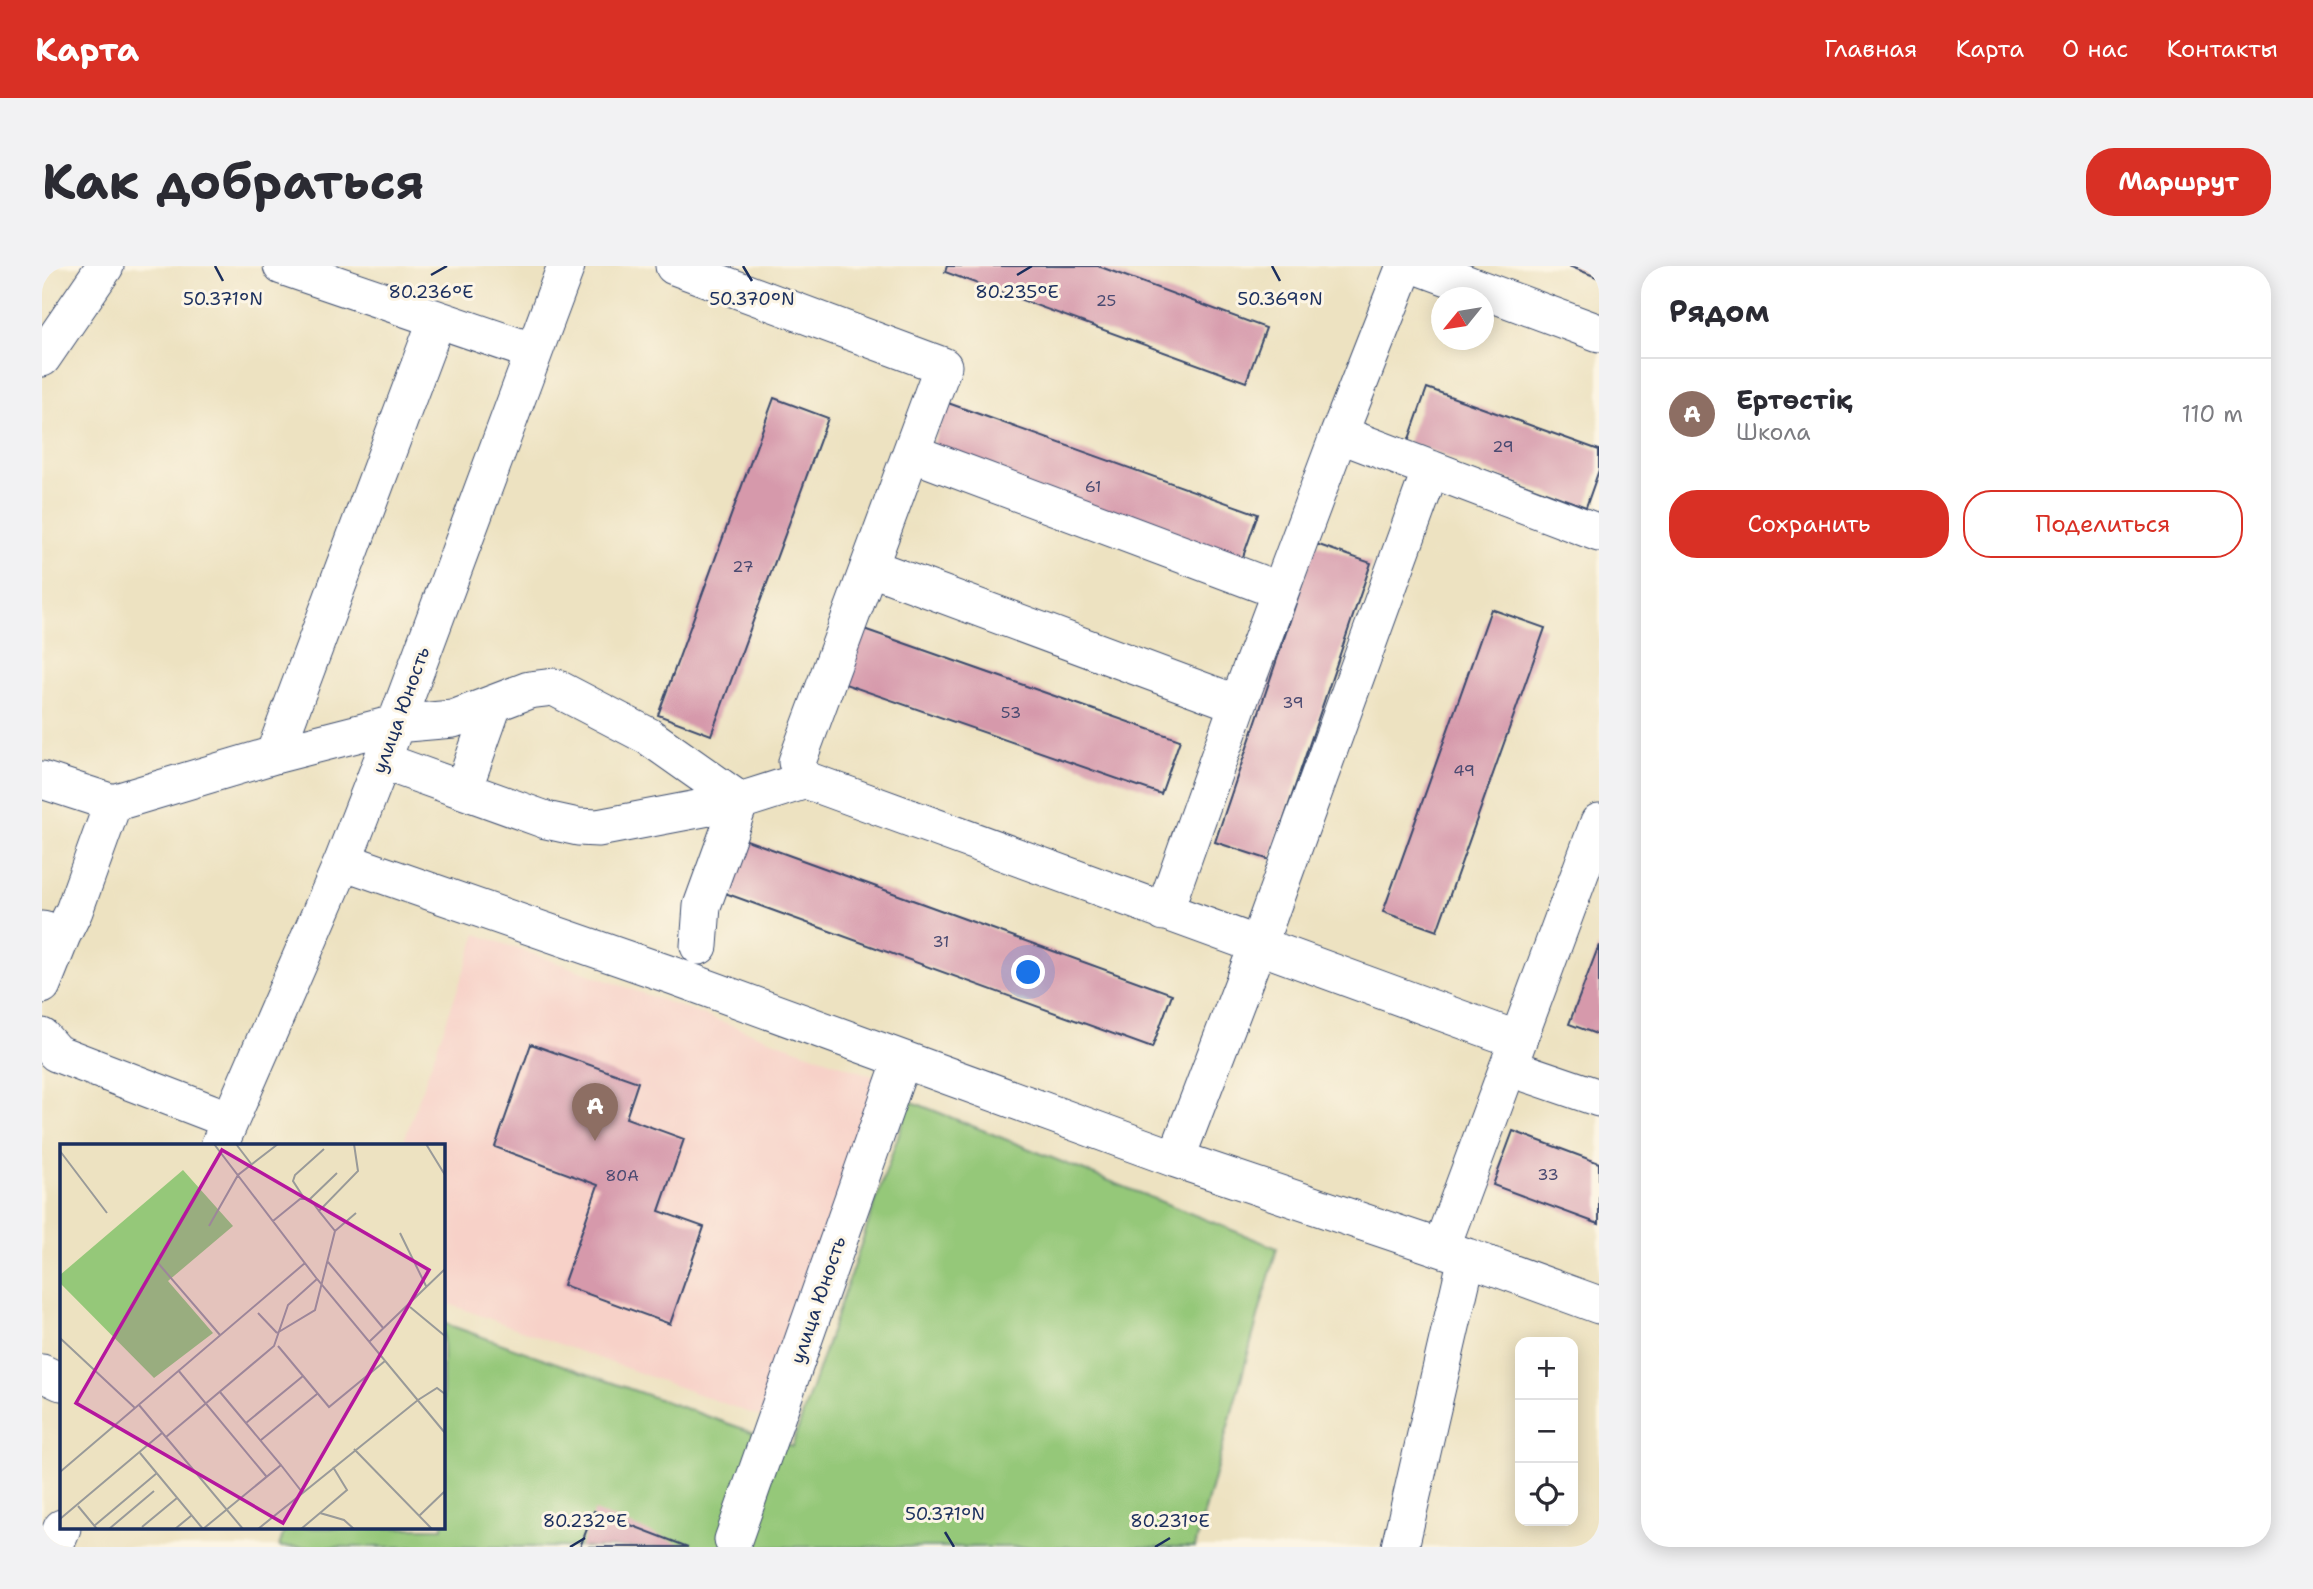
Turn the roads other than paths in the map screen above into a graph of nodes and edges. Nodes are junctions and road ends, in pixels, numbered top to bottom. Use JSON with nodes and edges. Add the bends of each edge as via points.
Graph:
{"nodes":[{"id":1,"x":106,"y":266,"type":"edge"},
{"id":2,"x":282,"y":266,"type":"edge"},
{"id":3,"x":566,"y":266,"type":"edge"},
{"id":4,"x":674,"y":266,"type":"edge"},
{"id":5,"x":1405,"y":266,"type":"edge"},
{"id":6,"x":1418,"y":266,"type":"edge"},
{"id":7,"x":437,"y":319,"type":"junction"},
{"id":8,"x":1599,"y":333,"type":"edge"},
{"id":9,"x":534,"y":352,"type":"junction"},
{"id":10,"x":42,"y":359,"type":"edge"},
{"id":11,"x":1339,"y":434,"type":"junction"},
{"id":12,"x":912,"y":453,"type":"junction"},
{"id":13,"x":1431,"y":469,"type":"junction"},
{"id":14,"x":1599,"y":533,"type":"edge"},
{"id":15,"x":869,"y":567,"type":"junction"},
{"id":16,"x":1280,"y":591,"type":"junction"},
{"id":17,"x":1238,"y":704,"type":"junction"},
{"id":18,"x":493,"y":705,"type":"junction"},
{"id":19,"x":396,"y":724,"type":"junction"},
{"id":20,"x":274,"y":755,"type":"junction"},
{"id":21,"x":382,"y":761,"type":"junction"},
{"id":22,"x":797,"y":762,"type":"dead end"},
{"id":23,"x":42,"y":780,"type":"edge"},
{"id":24,"x":463,"y":790,"type":"junction"},
{"id":25,"x":740,"y":801,"type":"junction"},
{"id":26,"x":113,"y":803,"type":"junction"},
{"id":27,"x":1599,"y":822,"type":"edge"},
{"id":28,"x":343,"y":861,"type":"junction"},
{"id":29,"x":1164,"y":912,"type":"junction"},
{"id":30,"x":52,"y":932,"type":"edge"},
{"id":31,"x":1258,"y":945,"type":"junction"},
{"id":32,"x":699,"y":946,"type":"dead end"},
{"id":33,"x":42,"y":985,"type":"edge"},
{"id":34,"x":42,"y":1038,"type":"edge"},
{"id":35,"x":1513,"y":1054,"type":"junction"},
{"id":36,"x":902,"y":1060,"type":"junction"},
{"id":37,"x":1599,"y":1098,"type":"edge"},
{"id":38,"x":224,"y":1133,"type":"edge"},
{"id":39,"x":1176,"y":1159,"type":"junction"},
{"id":40,"x":1454,"y":1253,"type":"junction"},
{"id":41,"x":1599,"y":1305,"type":"edge"},
{"id":42,"x":42,"y":1373,"type":"edge"},
{"id":43,"x":60,"y":1382,"type":"edge"},
{"id":44,"x":61,"y":1530,"type":"edge"},
{"id":45,"x":733,"y":1540,"type":"dead end"},
{"id":46,"x":54,"y":1547,"type":"edge"},
{"id":47,"x":1401,"y":1547,"type":"edge"}],
"edges":[{"from":1,"to":10,"type":"street"},
{"from":2,"to":7,"type":"street"},
{"from":3,"to":9,"type":"street","name":"улица Юность"},
{"from":4,"to":12,"type":"street","via":[[943,366]]},
{"from":5,"to":11,"type":"street"},
{"from":6,"to":8,"type":"street"},
{"from":7,"to":9,"type":"street"},
{"from":7,"to":20,"type":"street"},
{"from":9,"to":19,"type":"street","name":"улица Юность"},
{"from":11,"to":13,"type":"street"},
{"from":11,"to":16,"type":"street"},
{"from":12,"to":15,"type":"street"},
{"from":12,"to":16,"type":"street"},
{"from":13,"to":14,"type":"street"},
{"from":13,"to":31,"type":"street"},
{"from":15,"to":17,"type":"street"},
{"from":15,"to":22,"type":"street"},
{"from":16,"to":17,"type":"street"},
{"from":17,"to":29,"type":"street"},
{"from":18,"to":19,"type":"street","via":[[453,719]]},
{"from":18,"to":24,"type":"street"},
{"from":18,"to":25,"type":"street","via":[[529,690],[554,687],[648,736]]},
{"from":19,"to":20,"type":"street"},
{"from":19,"to":21,"type":"street","name":"улица Юность"},
{"from":20,"to":26,"type":"street"},
{"from":21,"to":24,"type":"street"},
{"from":21,"to":28,"type":"street","name":"улица Юность"},
{"from":23,"to":26,"type":"street"},
{"from":24,"to":25,"type":"street","via":[[546,820],[588,828]]},
{"from":25,"to":29,"type":"street","via":[[806,780]]},
{"from":25,"to":32,"type":"street","via":[[702,906]]},
{"from":26,"to":30,"type":"street","via":[[74,911]]},
{"from":27,"to":35,"type":"street"},
{"from":28,"to":36,"type":"street"},
{"from":28,"to":38,"type":"street","name":"улица Юность"},
{"from":29,"to":31,"type":"street"},
{"from":30,"to":33,"type":"street"},
{"from":31,"to":35,"type":"street"},
{"from":31,"to":39,"type":"street"},
{"from":34,"to":38,"type":"street","via":[[56,1054]]},
{"from":35,"to":37,"type":"street"},
{"from":35,"to":40,"type":"street"},
{"from":36,"to":39,"type":"street"},
{"from":36,"to":45,"type":"street","name":"улица Юность"},
{"from":39,"to":40,"type":"street"},
{"from":40,"to":41,"type":"street"},
{"from":40,"to":47,"type":"street"},
{"from":42,"to":43,"type":"street"},
{"from":44,"to":46,"type":"street"}]}
